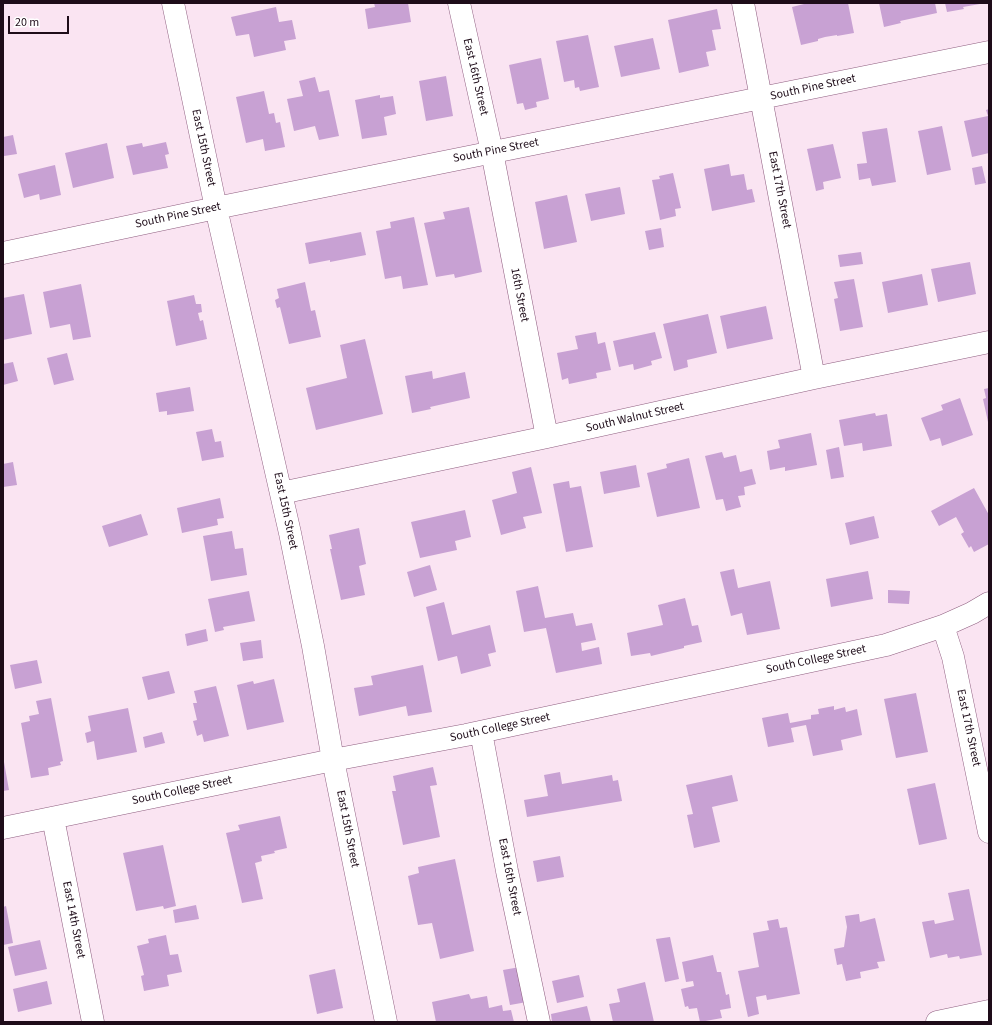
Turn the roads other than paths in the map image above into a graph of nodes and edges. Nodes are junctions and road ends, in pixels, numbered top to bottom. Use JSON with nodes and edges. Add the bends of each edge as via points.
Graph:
{"nodes":[{"id":1,"x":173,"y":3,"type":"edge"},
{"id":2,"x":459,"y":3,"type":"edge"},
{"id":3,"x":743,"y":3,"type":"edge"},
{"id":4,"x":989,"y":52,"type":"edge"},
{"id":5,"x":762,"y":98,"type":"junction"},
{"id":6,"x":492,"y":152,"type":"junction"},
{"id":7,"x":216,"y":208,"type":"junction"},
{"id":8,"x":3,"y":254,"type":"edge"},
{"id":9,"x":989,"y":342,"type":"edge"},
{"id":10,"x":814,"y":378,"type":"junction"},
{"id":11,"x":547,"y":437,"type":"junction"},
{"id":12,"x":281,"y":493,"type":"junction"},
{"id":13,"x":989,"y":603,"type":"edge"},
{"id":14,"x":943,"y":626,"type":"junction"},
{"id":15,"x":481,"y":732,"type":"junction"},
{"id":16,"x":333,"y":760,"type":"junction"},
{"id":17,"x":53,"y":818,"type":"junction"},
{"id":18,"x":3,"y":828,"type":"edge"},
{"id":19,"x":989,"y":832,"type":"edge"},
{"id":20,"x":989,"y":1011,"type":"edge"},
{"id":21,"x":94,"y":1022,"type":"edge"},
{"id":22,"x":386,"y":1022,"type":"edge"},
{"id":23,"x":539,"y":1022,"type":"edge"},
{"id":24,"x":937,"y":1022,"type":"edge"}],
"edges":[{"from":1,"to":7,"type":"street","name":"East 15th Street"},
{"from":2,"to":6,"type":"street","name":"East 16th Street"},
{"from":3,"to":5,"type":"street","name":"East 17th Street"},
{"from":4,"to":5,"type":"street","name":"South Pine Street"},
{"from":5,"to":6,"type":"street","name":"South Pine Street"},
{"from":5,"to":10,"type":"street","name":"East 17th Street"},
{"from":6,"to":7,"type":"street","name":"South Pine Street"},
{"from":6,"to":11,"type":"street","name":"16th Street"},
{"from":7,"to":8,"type":"street","name":"South Pine Street"},
{"from":7,"to":12,"type":"street","name":"East 15th Street"},
{"from":9,"to":10,"type":"street","name":"South Walnut Street"},
{"from":10,"to":11,"type":"street","name":"South Walnut Street"},
{"from":11,"to":12,"type":"street","name":"South Walnut Street"},
{"from":12,"to":16,"type":"street","name":"East 15th Street"},
{"from":13,"to":14,"type":"street","name":"South College Street"},
{"from":14,"to":15,"type":"street","name":"South College Street","via":[[886,645]]},
{"from":14,"to":19,"type":"street","name":"East 17th Street","via":[[953,657]]},
{"from":15,"to":16,"type":"street","name":"South College Street"},
{"from":15,"to":23,"type":"street","name":"East 16th Street"},
{"from":16,"to":17,"type":"street","name":"South College Street"},
{"from":16,"to":22,"type":"street","name":"East 15th Street"},
{"from":17,"to":18,"type":"street","name":"South College Street"},
{"from":17,"to":21,"type":"street","name":"East 14th Street"},
{"from":20,"to":24,"type":"street"}]}
